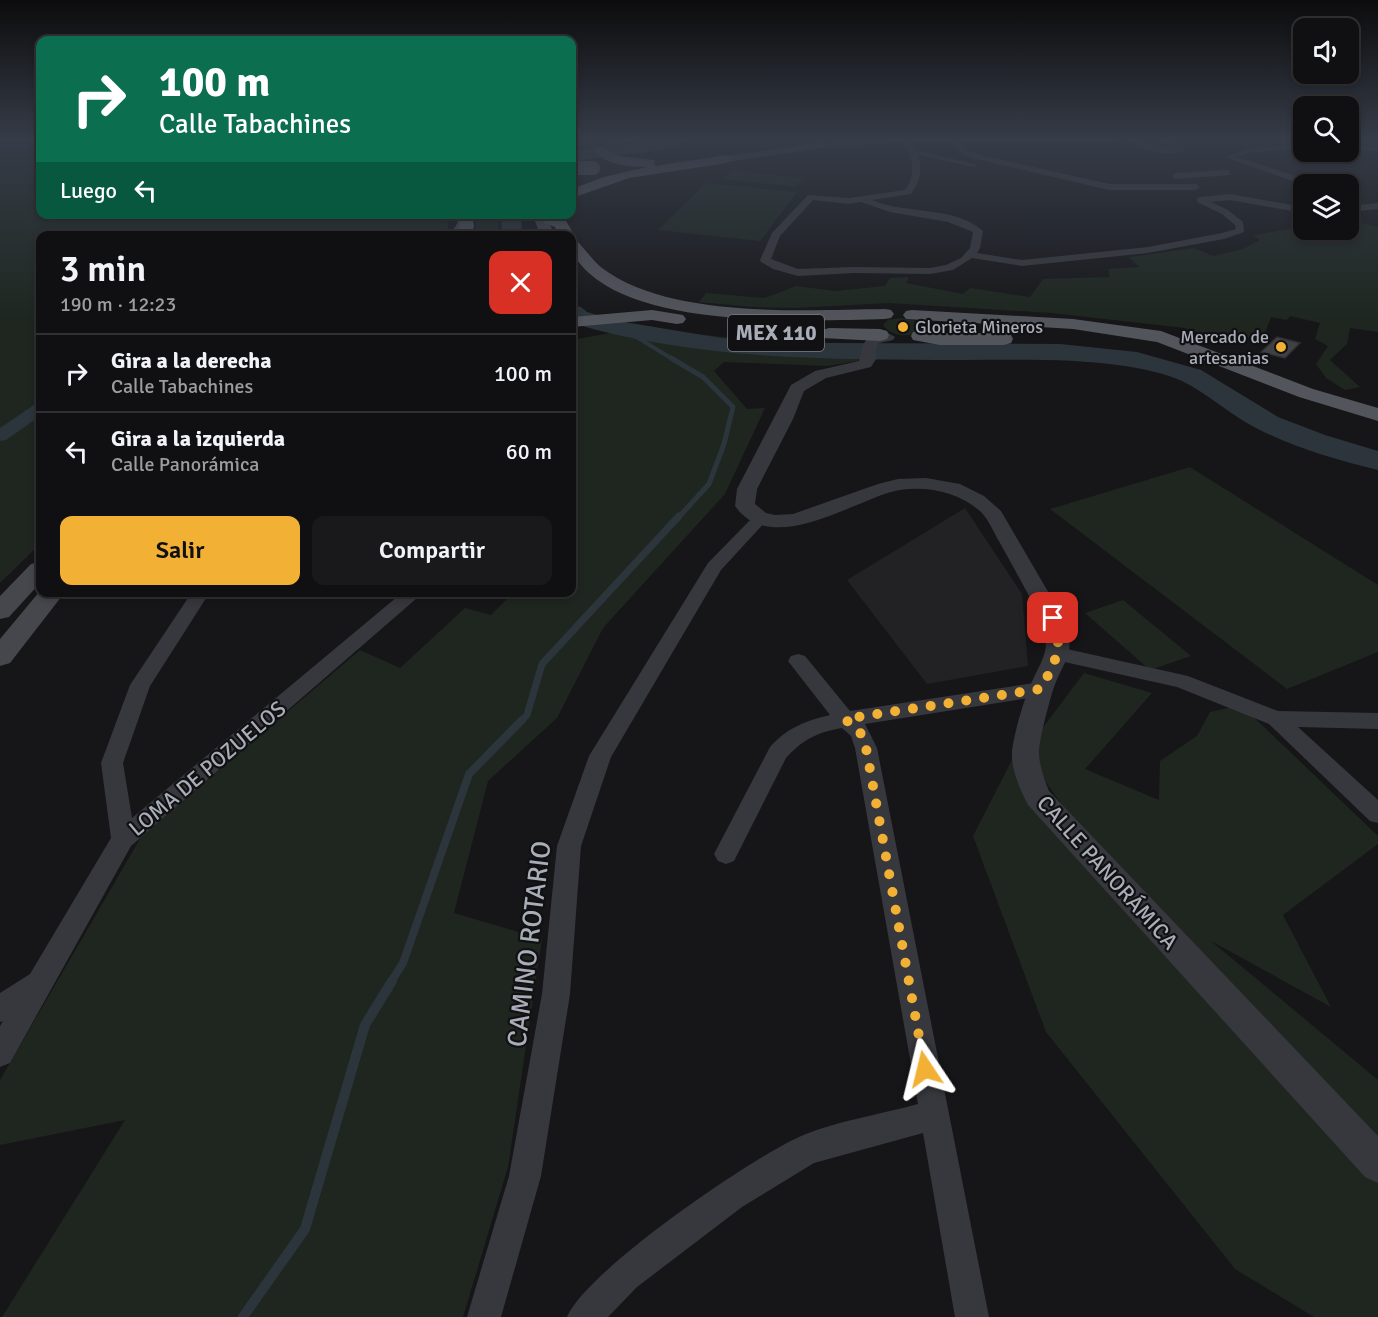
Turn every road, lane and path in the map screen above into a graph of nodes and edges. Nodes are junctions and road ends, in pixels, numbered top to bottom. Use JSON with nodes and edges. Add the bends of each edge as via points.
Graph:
{"nodes":[{"id":1,"x":807,"y":201,"type":"edge"},
{"id":2,"x":871,"y":201,"type":"edge"},
{"id":3,"x":1197,"y":201,"type":"edge"},
{"id":4,"x":1255,"y":201,"type":"edge"},
{"id":5,"x":1378,"y":206,"type":"edge"},
{"id":6,"x":1293,"y":208,"type":"edge"},
{"id":7,"x":1359,"y":208,"type":"edge"},
{"id":8,"x":549,"y":219,"type":"edge"},
{"id":9,"x":563,"y":225,"type":"edge"},
{"id":10,"x":576,"y":251,"type":"edge"},
{"id":11,"x":970,"y":255,"type":"junction"},
{"id":12,"x":885,"y":314,"type":"junction"},
{"id":13,"x":912,"y":315,"type":"junction"},
{"id":14,"x":673,"y":319,"type":"junction"},
{"id":15,"x":581,"y":324,"type":"edge"},
{"id":16,"x":781,"y":333,"type":"dead end"},
{"id":17,"x":811,"y":334,"type":"dead end"},
{"id":18,"x":920,"y":336,"type":"junction"},
{"id":19,"x":876,"y":345,"type":"junction"},
{"id":20,"x":1378,"y":415,"type":"edge"},
{"id":21,"x":1358,"y":429,"type":"dead end"},
{"id":22,"x":760,"y":519,"type":"junction"},
{"id":23,"x":36,"y":574,"type":"edge"},
{"id":24,"x":49,"y":597,"type":"edge"},
{"id":25,"x":198,"y":597,"type":"edge"},
{"id":26,"x":409,"y":597,"type":"edge"},
{"id":27,"x":0,"y":610,"type":"edge"},
{"id":28,"x":1058,"y":654,"type":"junction"},
{"id":29,"x":0,"y":657,"type":"edge"},
{"id":30,"x":798,"y":661,"type":"dead end"},
{"id":31,"x":1041,"y":689,"type":"junction"},
{"id":32,"x":845,"y":719,"type":"junction"},
{"id":33,"x":1276,"y":719,"type":"junction"},
{"id":34,"x":1378,"y":721,"type":"edge"},
{"id":35,"x":1378,"y":814,"type":"edge"},
{"id":36,"x":123,"y":839,"type":"junction"},
{"id":37,"x":726,"y":854,"type":"dead end"},
{"id":38,"x":41,"y":982,"type":"junction"},
{"id":39,"x":0,"y":1009,"type":"edge"},
{"id":40,"x":0,"y":1053,"type":"edge"},
{"id":41,"x":933,"y":1115,"type":"junction"},
{"id":42,"x":1370,"y":1151,"type":"edge"},
{"id":43,"x":484,"y":1317,"type":"edge"},
{"id":44,"x":584,"y":1317,"type":"edge"},
{"id":45,"x":972,"y":1317,"type":"edge"}],
"edges":[{"from":1,"to":11,"type":"street","via":[[775,235],[765,260],[777,268],[813,274],[850,270],[928,272],[951,268]]},
{"from":2,"to":11,"type":"street","via":[[966,224],[978,231]]},
{"from":3,"to":11,"type":"street","via":[[1225,212],[1240,225],[1241,231],[1148,250],[1023,263]]},
{"from":4,"to":6,"type":"street"},
{"from":5,"to":7,"type":"street"},
{"from":8,"to":9,"type":"main road"},
{"from":10,"to":12,"type":"main road","number":"MEX 110","via":[[615,283],[652,299],[699,308],[806,315]]},
{"from":12,"to":13,"type":"main road","number":"MEX 110"},
{"from":12,"to":19,"type":"main road","via":[[871,318],[867,324]]},
{"from":13,"to":18,"type":"main road","via":[[927,324],[928,331]]},
{"from":13,"to":20,"type":"main road","number":"MEX 110","via":[[1073,324],[1143,333]]},
{"from":14,"to":15,"type":"main road"},
{"from":14,"to":15,"type":"main road","number":"MEX 110","via":[[652,315]]},
{"from":14,"to":16,"type":"main road","number":"MEX 110"},
{"from":17,"to":19,"type":"main road","number":"MEX 110"},
{"from":18,"to":19,"type":"main road","number":"MEX 110"},
{"from":18,"to":21,"type":"main road","number":"MEX 110","via":[[1074,341],[1143,349],[1216,370]]},
{"from":19,"to":22,"type":"street","via":[[865,364],[820,374],[797,388],[744,497],[745,506]]},
{"from":22,"to":28,"type":"street","via":[[813,516],[885,488],[903,485],[939,485],[965,493],[991,511],[1028,573],[1053,618]]},
{"from":22,"to":43,"type":"street","name":"CAMINO ROTARIO","via":[[714,567],[600,756],[569,846],[556,994],[525,1176]]},
{"from":23,"to":27,"type":"main road"},
{"from":24,"to":29,"type":"main road"},
{"from":25,"to":36,"type":"street","name":"LOMA DE POZUELOS","via":[[140,685],[112,763]]},
{"from":26,"to":36,"type":"street","name":"LOMA DE POZUELOS"},
{"from":28,"to":31,"type":"street","name":"CALLE PANORÁMICA"},
{"from":28,"to":33,"type":"street","via":[[1181,681]]},
{"from":30,"to":32,"type":"street"},
{"from":31,"to":32,"type":"street"},
{"from":31,"to":42,"type":"street","name":"CALLE PANORÁMICA","via":[[1025,752],[1038,798]]},
{"from":32,"to":37,"type":"street","via":[[809,728],[790,739],[770,767]]},
{"from":32,"to":41,"type":"street","via":[[860,732],[866,748]]},
{"from":33,"to":34,"type":"street"},
{"from":33,"to":35,"type":"street"},
{"from":36,"to":38,"type":"street"},
{"from":38,"to":39,"type":"street"},
{"from":38,"to":40,"type":"street"},
{"from":41,"to":44,"type":"street","via":[[807,1149],[731,1196],[625,1275]]},
{"from":41,"to":45,"type":"street"}]}
